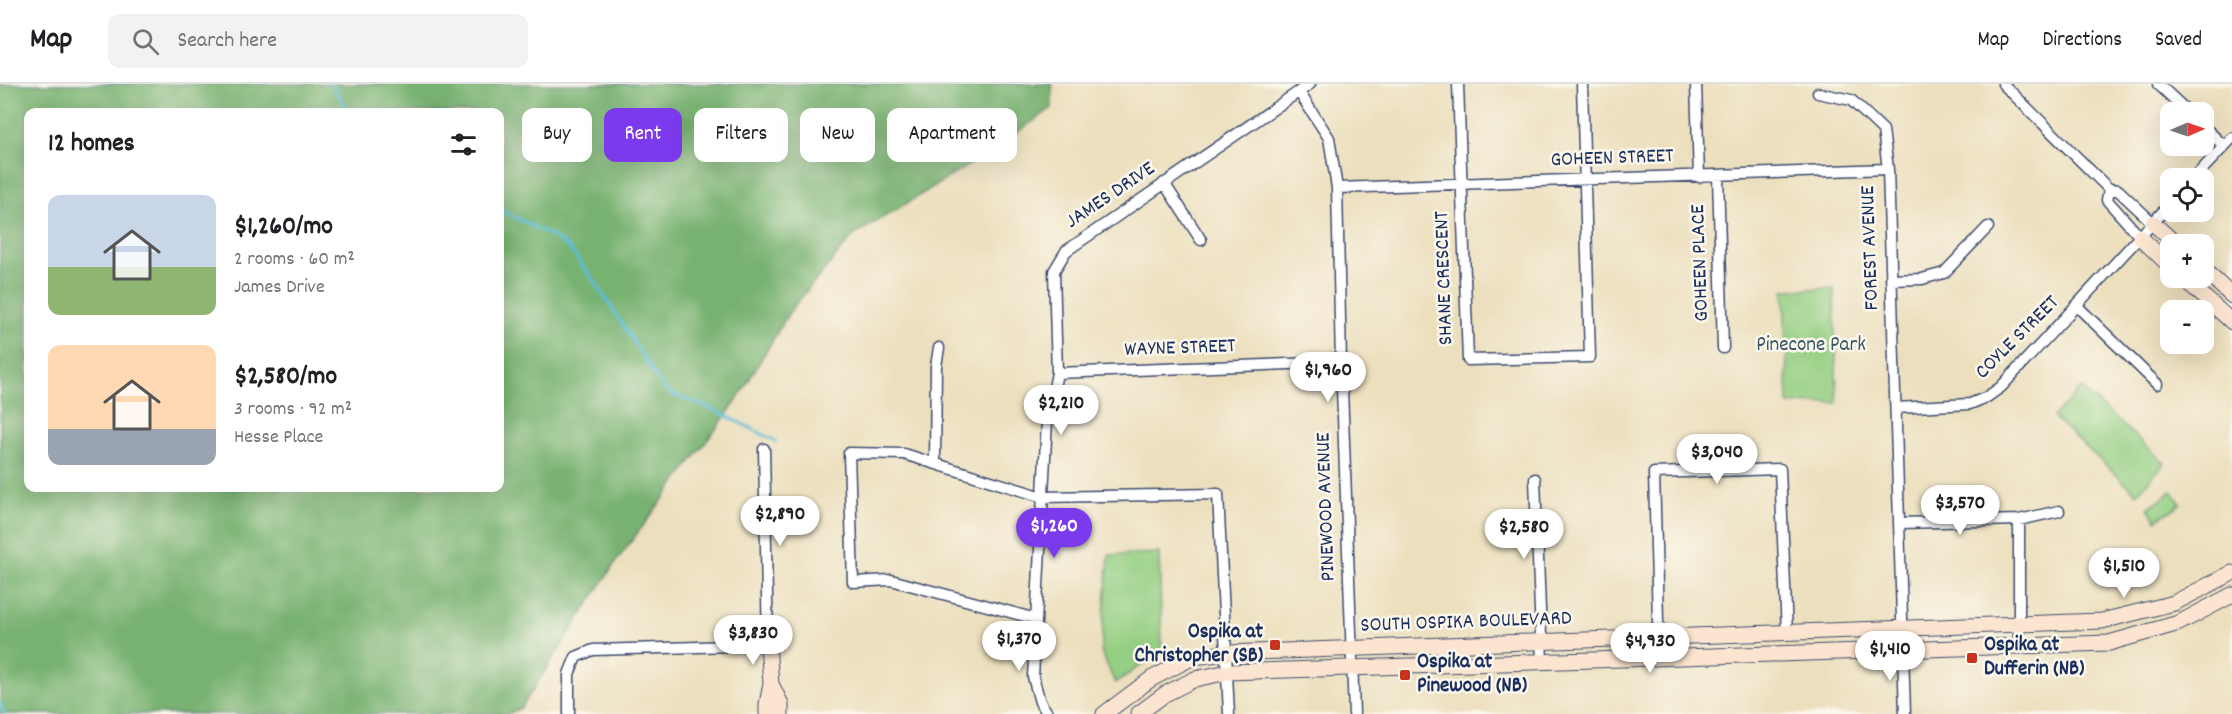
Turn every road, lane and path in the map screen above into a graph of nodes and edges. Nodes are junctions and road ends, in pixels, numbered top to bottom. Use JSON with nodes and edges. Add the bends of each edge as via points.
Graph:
{"nodes":[{"id":1,"x":1310,"y":84,"type":"edge"},
{"id":2,"x":1458,"y":84,"type":"edge"},
{"id":3,"x":1582,"y":84,"type":"edge"},
{"id":4,"x":1696,"y":84,"type":"edge"},
{"id":5,"x":2003,"y":84,"type":"edge"},
{"id":6,"x":2158,"y":84,"type":"edge"},
{"id":7,"x":1299,"y":92,"type":"junction"},
{"id":8,"x":1818,"y":93,"type":"dead end"},
{"id":9,"x":2177,"y":102,"type":"edge"},
{"id":10,"x":2214,"y":136,"type":"edge"},
{"id":11,"x":2232,"y":138,"type":"edge"},
{"id":12,"x":2224,"y":146,"type":"junction"},
{"id":13,"x":2203,"y":168,"type":"edge"},
{"id":14,"x":1888,"y":170,"type":"junction"},
{"id":15,"x":1718,"y":176,"type":"junction"},
{"id":16,"x":1699,"y":177,"type":"junction"},
{"id":17,"x":1585,"y":179,"type":"junction"},
{"id":18,"x":1164,"y":183,"type":"junction"},
{"id":19,"x":1461,"y":183,"type":"junction"},
{"id":20,"x":1337,"y":188,"type":"junction"},
{"id":21,"x":2109,"y":189,"type":"junction"},
{"id":22,"x":2160,"y":215,"type":"edge"},
{"id":23,"x":2153,"y":223,"type":"junction"},
{"id":24,"x":1988,"y":227,"type":"dead end"},
{"id":25,"x":2165,"y":234,"type":"edge"},
{"id":26,"x":2140,"y":237,"type":"junction"},
{"id":27,"x":1201,"y":240,"type":"dead end"},
{"id":28,"x":2160,"y":256,"type":"edge"},
{"id":29,"x":2214,"y":279,"type":"edge"},
{"id":30,"x":1891,"y":280,"type":"junction"},
{"id":31,"x":2194,"y":288,"type":"edge"},
{"id":32,"x":2232,"y":296,"type":"edge"},
{"id":33,"x":2077,"y":306,"type":"junction"},
{"id":34,"x":2232,"y":322,"type":"edge"},
{"id":35,"x":939,"y":348,"type":"dead end"},
{"id":36,"x":1723,"y":348,"type":"dead end"},
{"id":37,"x":1341,"y":362,"type":"junction"},
{"id":38,"x":1057,"y":373,"type":"junction"},
{"id":39,"x":2157,"y":384,"type":"dead end"},
{"id":40,"x":1896,"y":408,"type":"junction"},
{"id":41,"x":764,"y":449,"type":"dead end"},
{"id":42,"x":935,"y":462,"type":"junction"},
{"id":43,"x":1535,"y":479,"type":"dead end"},
{"id":44,"x":1043,"y":497,"type":"junction"},
{"id":45,"x":2059,"y":511,"type":"dead end"},
{"id":46,"x":2019,"y":520,"type":"junction"},
{"id":47,"x":1900,"y":523,"type":"junction"},
{"id":48,"x":2232,"y":573,"type":"edge"},
{"id":49,"x":2232,"y":595,"type":"edge"},
{"id":50,"x":1036,"y":619,"type":"junction"},
{"id":51,"x":2019,"y":624,"type":"junction"},
{"id":52,"x":1903,"y":628,"type":"junction"},
{"id":53,"x":1787,"y":633,"type":"junction"},
{"id":54,"x":1658,"y":637,"type":"junction"},
{"id":55,"x":1541,"y":641,"type":"junction"},
{"id":56,"x":768,"y":645,"type":"junction"},
{"id":57,"x":2019,"y":646,"type":"junction"},
{"id":58,"x":1352,"y":648,"type":"junction"},
{"id":59,"x":1903,"y":650,"type":"junction"},
{"id":60,"x":1227,"y":653,"type":"junction"},
{"id":61,"x":1659,"y":658,"type":"junction"},
{"id":62,"x":1542,"y":662,"type":"junction"},
{"id":63,"x":1352,"y":667,"type":"junction"},
{"id":64,"x":1228,"y":672,"type":"junction"},
{"id":65,"x":771,"y":684,"type":"junction"},
{"id":66,"x":569,"y":714,"type":"edge"},
{"id":67,"x":767,"y":714,"type":"edge"},
{"id":68,"x":781,"y":714,"type":"edge"},
{"id":69,"x":1048,"y":714,"type":"edge"},
{"id":70,"x":1104,"y":714,"type":"edge"},
{"id":71,"x":1138,"y":714,"type":"edge"},
{"id":72,"x":1229,"y":714,"type":"edge"},
{"id":73,"x":1354,"y":714,"type":"edge"},
{"id":74,"x":1905,"y":714,"type":"edge"}],
"edges":[{"from":1,"to":7,"type":"street","name":"JAMES DRIVE"},
{"from":2,"to":19,"type":"street"},
{"from":3,"to":17,"type":"street"},
{"from":4,"to":16,"type":"street","name":"GOHEEN PLACE"},
{"from":5,"to":21,"type":"street"},
{"from":6,"to":9,"type":"street"},
{"from":7,"to":18,"type":"street","name":"JAMES DRIVE"},
{"from":7,"to":20,"type":"street","name":"PINEWOOD AVENUE","via":[[1329,138]]},
{"from":8,"to":14,"type":"street","name":"FOREST AVENUE","via":[[1851,100],[1883,130]]},
{"from":10,"to":12,"type":"street"},
{"from":11,"to":12,"type":"street"},
{"from":12,"to":13,"type":"street"},
{"from":14,"to":15,"type":"street","name":"GOHEEN STREET"},
{"from":14,"to":30,"type":"street","name":"FOREST AVENUE"},
{"from":15,"to":16,"type":"street","name":"GOHEEN STREET"},
{"from":15,"to":36,"type":"street","name":"GOHEEN PLACE"},
{"from":16,"to":17,"type":"street","name":"GOHEEN STREET"},
{"from":17,"to":19,"type":"street","name":"GOHEEN STREET"},
{"from":17,"to":19,"type":"street","name":"SHANE CRESCENT","via":[[1590,357],[1468,360]]},
{"from":18,"to":27,"type":"street"},
{"from":18,"to":38,"type":"street","name":"JAMES DRIVE","via":[[1066,251],[1054,271]]},
{"from":19,"to":20,"type":"street","name":"GOHEEN STREET"},
{"from":20,"to":37,"type":"street","name":"PINEWOOD AVENUE"},
{"from":21,"to":23,"type":"street","via":[[2118,190]]},
{"from":21,"to":26,"type":"street","via":[[2107,200]]},
{"from":22,"to":23,"type":"street","name":"COYLE STREET"},
{"from":23,"to":25,"type":"main road"},
{"from":23,"to":26,"type":"street","name":"COYLE STREET"},
{"from":24,"to":30,"type":"street","via":[[1944,273],[1922,279]]},
{"from":26,"to":28,"type":"main road"},
{"from":26,"to":33,"type":"street","name":"COYLE STREET"},
{"from":29,"to":32,"type":"main road"},
{"from":30,"to":40,"type":"street","name":"FOREST AVENUE"},
{"from":31,"to":34,"type":"main road"},
{"from":33,"to":39,"type":"street"},
{"from":33,"to":40,"type":"street","name":"COYLE STREET","via":[[1987,397],[1970,404]]},
{"from":35,"to":42,"type":"street"},
{"from":37,"to":38,"type":"street","name":"WAYNE STREET"},
{"from":37,"to":58,"type":"street","name":"PINEWOOD AVENUE"},
{"from":38,"to":44,"type":"street","name":"JAMES DRIVE","via":[[1047,421]]},
{"from":40,"to":47,"type":"street","name":"FOREST AVENUE"},
{"from":41,"to":56,"type":"street"},
{"from":42,"to":44,"type":"street"},
{"from":42,"to":50,"type":"street","via":[[904,454],[849,453],[853,582],[891,580]]},
{"from":43,"to":55,"type":"street"},
{"from":44,"to":50,"type":"street","name":"JAMES DRIVE"},
{"from":44,"to":60,"type":"street","via":[[1218,494]]},
{"from":45,"to":46,"type":"street"},
{"from":46,"to":47,"type":"street"},
{"from":46,"to":51,"type":"street"},
{"from":47,"to":52,"type":"street","name":"FOREST AVENUE"},
{"from":48,"to":51,"type":"main road","name":"SOUTH OSPIKA BOULEVARD","via":[[2174,603],[2102,621]]},
{"from":49,"to":57,"type":"main road","name":"SOUTH OSPIKA BOULEVARD","via":[[2179,623],[2109,643]]},
{"from":50,"to":69,"type":"street","name":"JAMES DRIVE","via":[[1033,677]]},
{"from":51,"to":52,"type":"main road","name":"SOUTH OSPIKA BOULEVARD"},
{"from":51,"to":57,"type":"street"},
{"from":52,"to":53,"type":"main road","name":"SOUTH OSPIKA BOULEVARD"},
{"from":52,"to":59,"type":"street","name":"FOREST AVENUE"},
{"from":53,"to":54,"type":"main road","name":"SOUTH OSPIKA BOULEVARD"},
{"from":53,"to":54,"type":"street","via":[[1780,469],[1665,472],[1654,473]]},
{"from":54,"to":55,"type":"main road","name":"SOUTH OSPIKA BOULEVARD"},
{"from":54,"to":61,"type":"street"},
{"from":55,"to":58,"type":"main road","name":"SOUTH OSPIKA BOULEVARD"},
{"from":55,"to":62,"type":"street"},
{"from":56,"to":65,"type":"main road"},
{"from":56,"to":66,"type":"street","via":[[594,650],[576,657],[569,674]]},
{"from":57,"to":59,"type":"main road","name":"SOUTH OSPIKA BOULEVARD"},
{"from":58,"to":60,"type":"main road","name":"SOUTH OSPIKA BOULEVARD"},
{"from":58,"to":63,"type":"street","name":"PINEWOOD AVENUE"},
{"from":59,"to":61,"type":"main road","name":"SOUTH OSPIKA BOULEVARD"},
{"from":59,"to":74,"type":"street","name":"FOREST AVENUE"},
{"from":60,"to":64,"type":"street"},
{"from":60,"to":70,"type":"main road","name":"SOUTH OSPIKA BOULEVARD","via":[[1193,657],[1151,679]]},
{"from":61,"to":62,"type":"main road","name":"SOUTH OSPIKA BOULEVARD"},
{"from":62,"to":63,"type":"main road","name":"SOUTH OSPIKA BOULEVARD"},
{"from":63,"to":64,"type":"main road","name":"SOUTH OSPIKA BOULEVARD"},
{"from":63,"to":73,"type":"street","name":"PINEWOOD AVENUE"},
{"from":64,"to":71,"type":"main road","name":"SOUTH OSPIKA BOULEVARD","via":[[1194,679]]},
{"from":64,"to":72,"type":"street"},
{"from":65,"to":67,"type":"main road"},
{"from":65,"to":68,"type":"main road","via":[[781,704]]}]}
